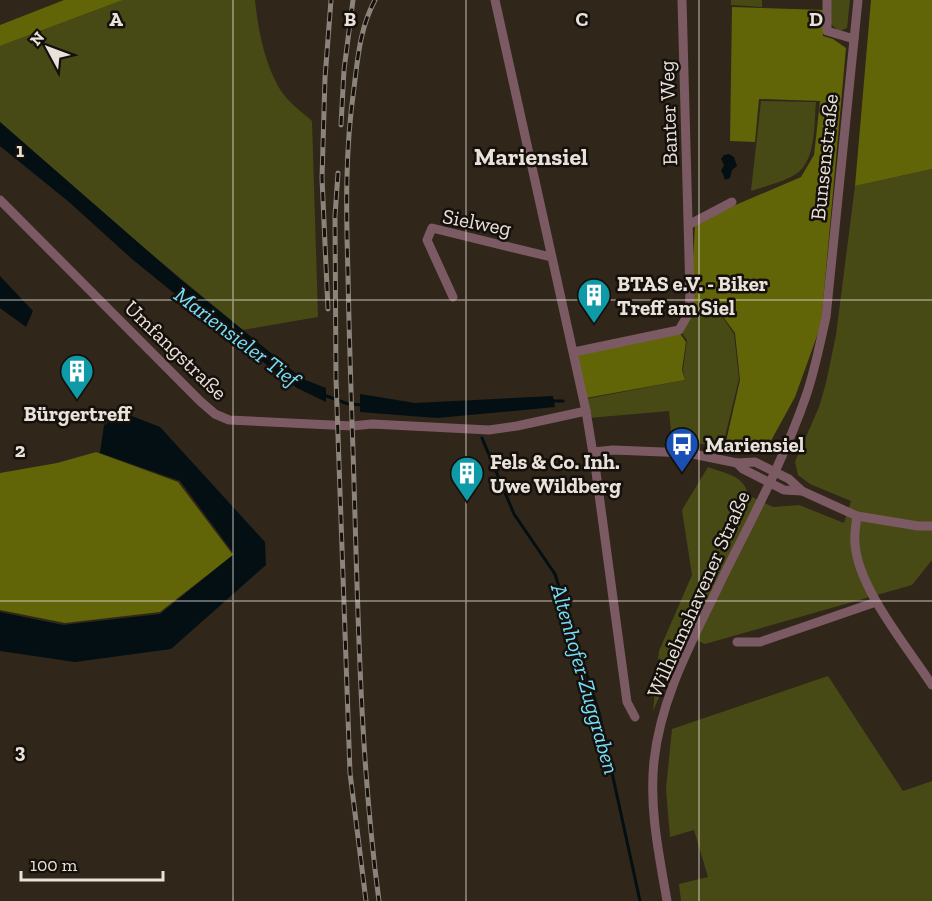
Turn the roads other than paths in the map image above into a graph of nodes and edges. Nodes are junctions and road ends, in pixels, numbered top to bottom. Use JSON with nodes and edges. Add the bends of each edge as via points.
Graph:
{"nodes":[{"id":1,"x":495,"y":0,"type":"edge"},
{"id":2,"x":682,"y":0,"type":"edge"},
{"id":3,"x":827,"y":0,"type":"edge"},
{"id":4,"x":858,"y":0,"type":"edge"},
{"id":5,"x":854,"y":39,"type":"junction"},
{"id":6,"x":0,"y":200,"type":"edge"},
{"id":7,"x":732,"y":202,"type":"dead end"},
{"id":8,"x":690,"y":225,"type":"junction"},
{"id":9,"x":551,"y":256,"type":"junction"},
{"id":10,"x":453,"y":297,"type":"dead end"},
{"id":11,"x":826,"y":317,"type":"joint"},
{"id":12,"x":574,"y":352,"type":"junction"},
{"id":13,"x":586,"y":411,"type":"junction"},
{"id":14,"x":593,"y":452,"type":"junction"},
{"id":15,"x":737,"y":463,"type":"junction"},
{"id":16,"x":774,"y":470,"type":"junction"},
{"id":17,"x":769,"y":482,"type":"junction"},
{"id":18,"x":802,"y":491,"type":"junction"},
{"id":19,"x":857,"y":516,"type":"junction"},
{"id":20,"x":932,"y":526,"type":"edge"},
{"id":21,"x":876,"y":602,"type":"junction"},
{"id":22,"x":737,"y":642,"type":"dead end"},
{"id":23,"x":932,"y":685,"type":"edge"},
{"id":24,"x":635,"y":717,"type":"dead end"},
{"id":25,"x":667,"y":901,"type":"edge"}],
"edges":[{"from":1,"to":9,"type":"street","name":"Wilhelmshavener Straße"},
{"from":2,"to":8,"type":"street","name":"Banter Weg"},
{"from":3,"to":5,"type":"street","via":[[827,32]]},
{"from":4,"to":5,"type":"street","name":"Bunsenstraße"},
{"from":5,"to":11,"type":"street","name":"Bunsenstraße"},
{"from":6,"to":13,"type":"street","name":"Umfangstraße","via":[[200,401],[222,418],[469,430],[517,426]]},
{"from":7,"to":8,"type":"street"},
{"from":8,"to":12,"type":"street","name":"Banter Weg","via":[[689,313],[679,330]]},
{"from":9,"to":10,"type":"street","name":"Sielweg","via":[[430,224],[427,240]]},
{"from":9,"to":12,"type":"street","name":"Wilhelmshavener Straße"},
{"from":11,"to":16,"type":"street","name":"Wilhelmshavener Straße","via":[[806,395]]},
{"from":12,"to":13,"type":"street","name":"Wilhelmshavener Straße"},
{"from":13,"to":14,"type":"street","name":"Wilhelmshavener Straße"},
{"from":14,"to":15,"type":"street","name":"Wilhelmshavener Straße","via":[[688,453]]},
{"from":14,"to":24,"type":"street","name":"Wilhelmshavener Straße","via":[[627,702]]},
{"from":15,"to":16,"type":"street","name":"Wilhelmshavener Straße","via":[[755,462]]},
{"from":15,"to":17,"type":"street","name":"Wilhelmshavener Straße"},
{"from":16,"to":17,"type":"street","name":"Wilhelmshavener Straße"},
{"from":16,"to":18,"type":"street"},
{"from":17,"to":18,"type":"street","via":[[784,490]]},
{"from":17,"to":25,"type":"street","name":"Wilhelmshavener Straße","via":[[675,676],[658,737],[654,829]]},
{"from":18,"to":19,"type":"street"},
{"from":19,"to":20,"type":"street"},
{"from":19,"to":21,"type":"street","via":[[855,544],[860,570]]},
{"from":21,"to":22,"type":"street","via":[[759,642]]},
{"from":21,"to":23,"type":"street"}]}
